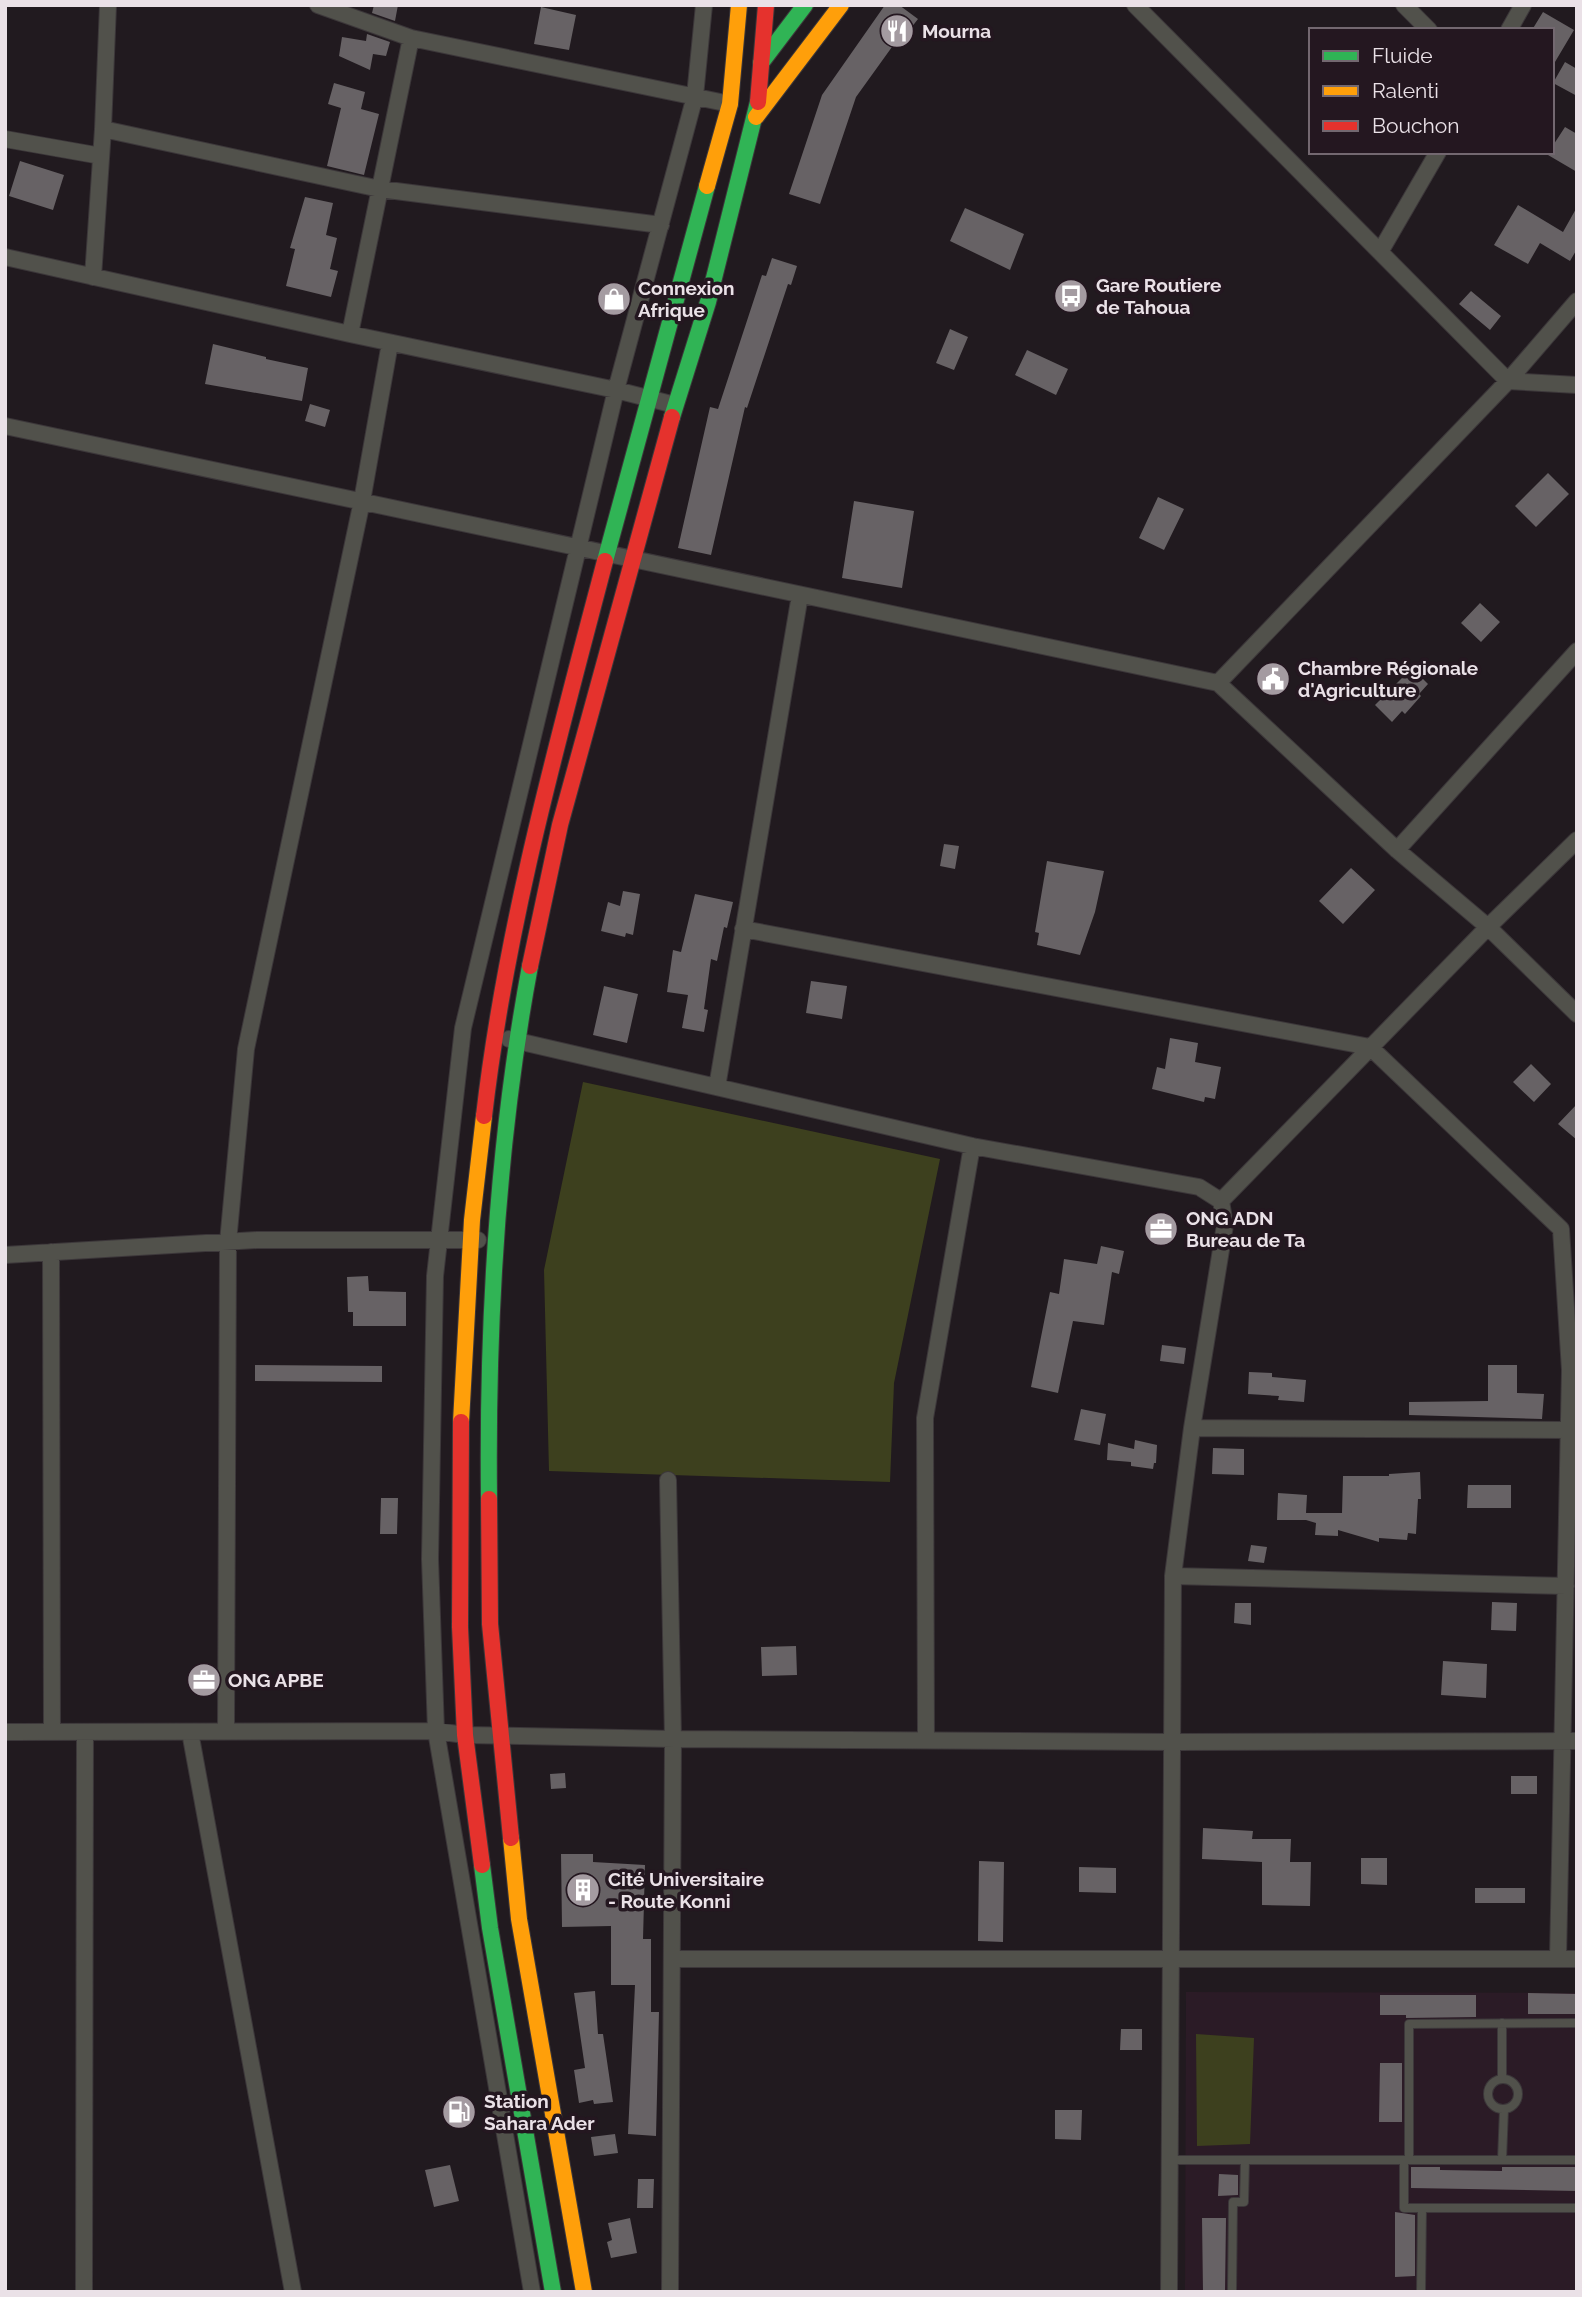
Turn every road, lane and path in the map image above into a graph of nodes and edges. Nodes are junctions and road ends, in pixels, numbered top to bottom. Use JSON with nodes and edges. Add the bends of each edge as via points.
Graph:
{"nodes":[{"id":1,"x":108,"y":5,"type":"edge"},
{"id":2,"x":318,"y":5,"type":"edge"},
{"id":3,"x":704,"y":5,"type":"edge"},
{"id":4,"x":739,"y":5,"type":"edge"},
{"id":5,"x":766,"y":5,"type":"edge"},
{"id":6,"x":805,"y":5,"type":"edge"},
{"id":7,"x":841,"y":5,"type":"edge"},
{"id":8,"x":1135,"y":5,"type":"edge"},
{"id":9,"x":1404,"y":5,"type":"edge"},
{"id":10,"x":1523,"y":5,"type":"edge"},
{"id":11,"x":1427,"y":28,"type":"edge"},
{"id":12,"x":1510,"y":28,"type":"edge"},
{"id":13,"x":411,"y":38,"type":"junction"},
{"id":14,"x":761,"y":62,"type":"junction"},
{"id":15,"x":695,"y":96,"type":"junction"},
{"id":16,"x":730,"y":104,"type":"junction"},
{"id":17,"x":753,"y":120,"type":"junction"},
{"id":18,"x":103,"y":129,"type":"junction"},
{"id":19,"x":5,"y":139,"type":"edge"},
{"id":20,"x":1437,"y":154,"type":"edge"},
{"id":21,"x":102,"y":156,"type":"junction"},
{"id":22,"x":380,"y":189,"type":"junction"},
{"id":23,"x":661,"y":225,"type":"junction"},
{"id":24,"x":1380,"y":252,"type":"junction"},
{"id":25,"x":5,"y":257,"type":"edge"},
{"id":26,"x":93,"y":277,"type":"junction"},
{"id":27,"x":1577,"y":301,"type":"edge"},
{"id":28,"x":350,"y":334,"type":"junction"},
{"id":29,"x":390,"y":343,"type":"junction"},
{"id":30,"x":1508,"y":381,"type":"junction"},
{"id":31,"x":1577,"y":385,"type":"edge"},
{"id":32,"x":616,"y":390,"type":"junction"},
{"id":33,"x":648,"y":398,"type":"junction"},
{"id":34,"x":675,"y":405,"type":"junction"},
{"id":35,"x":5,"y":426,"type":"edge"},
{"id":36,"x":362,"y":501,"type":"junction"},
{"id":37,"x":578,"y":548,"type":"junction"},
{"id":38,"x":608,"y":554,"type":"junction"},
{"id":39,"x":632,"y":559,"type":"junction"},
{"id":40,"x":800,"y":595,"type":"junction"},
{"id":41,"x":1577,"y":651,"type":"edge"},
{"id":42,"x":1218,"y":683,"type":"junction"},
{"id":43,"x":1577,"y":840,"type":"edge"},
{"id":44,"x":1397,"y":850,"type":"junction"},
{"id":45,"x":1488,"y":927,"type":"junction"},
{"id":46,"x":743,"y":929,"type":"junction"},
{"id":47,"x":1577,"y":1013,"type":"edge"},
{"id":48,"x":493,"y":1036,"type":"junction"},
{"id":49,"x":516,"y":1041,"type":"junction"},
{"id":50,"x":1370,"y":1047,"type":"junction"},
{"id":51,"x":717,"y":1087,"type":"junction"},
{"id":52,"x":972,"y":1146,"type":"junction"},
{"id":53,"x":1221,"y":1201,"type":"junction"},
{"id":54,"x":438,"y":1239,"type":"junction"},
{"id":55,"x":470,"y":1239,"type":"junction"},
{"id":56,"x":496,"y":1241,"type":"junction"},
{"id":57,"x":228,"y":1242,"type":"junction"},
{"id":58,"x":51,"y":1252,"type":"junction"},
{"id":59,"x":5,"y":1255,"type":"edge"},
{"id":60,"x":461,"y":1400,"type":"junction"},
{"id":61,"x":488,"y":1400,"type":"junction"},
{"id":62,"x":1192,"y":1428,"type":"junction"},
{"id":63,"x":1568,"y":1430,"type":"junction"},
{"id":64,"x":668,"y":1480,"type":"dead end"},
{"id":65,"x":1173,"y":1576,"type":"junction"},
{"id":66,"x":1566,"y":1586,"type":"junction"},
{"id":67,"x":226,"y":1731,"type":"junction"},
{"id":68,"x":436,"y":1731,"type":"junction"},
{"id":69,"x":5,"y":1732,"type":"edge"},
{"id":70,"x":52,"y":1732,"type":"junction"},
{"id":71,"x":85,"y":1732,"type":"junction"},
{"id":72,"x":190,"y":1732,"type":"junction"},
{"id":73,"x":465,"y":1735,"type":"junction"},
{"id":74,"x":501,"y":1735,"type":"junction"},
{"id":75,"x":673,"y":1739,"type":"junction"},
{"id":76,"x":926,"y":1740,"type":"junction"},
{"id":77,"x":1569,"y":1741,"type":"edge"},
{"id":78,"x":1172,"y":1742,"type":"junction"},
{"id":79,"x":673,"y":1959,"type":"junction"},
{"id":80,"x":1171,"y":1959,"type":"junction"},
{"id":81,"x":1558,"y":1959,"type":"junction"},
{"id":82,"x":1577,"y":1959,"type":"edge"},
{"id":83,"x":1577,"y":2023,"type":"edge"},
{"id":84,"x":1502,"y":2024,"type":"junction"},
{"id":85,"x":1502,"y":2079,"type":"junction"},
{"id":86,"x":1504,"y":2109,"type":"junction"},
{"id":87,"x":1170,"y":2160,"type":"junction"},
{"id":88,"x":1245,"y":2160,"type":"junction"},
{"id":89,"x":1407,"y":2160,"type":"junction"},
{"id":90,"x":1502,"y":2160,"type":"junction"},
{"id":91,"x":1577,"y":2160,"type":"edge"},
{"id":92,"x":1577,"y":2208,"type":"edge"},
{"id":93,"x":1422,"y":2209,"type":"junction"},
{"id":94,"x":84,"y":2292,"type":"edge"},
{"id":95,"x":293,"y":2292,"type":"edge"},
{"id":96,"x":532,"y":2292,"type":"edge"},
{"id":97,"x":553,"y":2292,"type":"edge"},
{"id":98,"x":584,"y":2292,"type":"edge"},
{"id":99,"x":670,"y":2292,"type":"edge"},
{"id":100,"x":1169,"y":2292,"type":"edge"},
{"id":101,"x":1232,"y":2292,"type":"edge"},
{"id":102,"x":1421,"y":2292,"type":"edge"}],
"edges":[{"from":1,"to":18,"type":"street"},
{"from":2,"to":13,"type":"street"},
{"from":3,"to":15,"type":"street"},
{"from":4,"to":16,"type":"main road"},
{"from":5,"to":14,"type":"main road"},
{"from":6,"to":14,"type":"main road"},
{"from":7,"to":17,"type":"main road"},
{"from":8,"to":24,"type":"street"},
{"from":9,"to":11,"type":"street"},
{"from":10,"to":12,"type":"street"},
{"from":13,"to":15,"type":"street"},
{"from":13,"to":22,"type":"street"},
{"from":14,"to":16,"type":"main road"},
{"from":14,"to":17,"type":"main road"},
{"from":15,"to":16,"type":"street"},
{"from":15,"to":23,"type":"street"},
{"from":16,"to":33,"type":"main road"},
{"from":17,"to":34,"type":"main road","via":[[708,302]]},
{"from":18,"to":21,"type":"street"},
{"from":18,"to":22,"type":"street"},
{"from":19,"to":21,"type":"street"},
{"from":20,"to":24,"type":"street"},
{"from":21,"to":26,"type":"street"},
{"from":22,"to":23,"type":"street"},
{"from":22,"to":28,"type":"street"},
{"from":23,"to":32,"type":"street"},
{"from":24,"to":30,"type":"street"},
{"from":25,"to":26,"type":"street"},
{"from":26,"to":28,"type":"street"},
{"from":27,"to":30,"type":"street"},
{"from":28,"to":29,"type":"street"},
{"from":29,"to":32,"type":"street"},
{"from":29,"to":36,"type":"street"},
{"from":30,"to":31,"type":"street"},
{"from":30,"to":42,"type":"street"},
{"from":32,"to":33,"type":"street"},
{"from":32,"to":37,"type":"street"},
{"from":33,"to":34,"type":"street"},
{"from":33,"to":38,"type":"main road"},
{"from":34,"to":39,"type":"main road"},
{"from":35,"to":36,"type":"street"},
{"from":36,"to":37,"type":"street"},
{"from":36,"to":57,"type":"street","via":[[246,1049]]},
{"from":37,"to":38,"type":"street"},
{"from":37,"to":54,"type":"street","via":[[463,1028]]},
{"from":38,"to":39,"type":"street"},
{"from":38,"to":48,"type":"main road","via":[[537,820]]},
{"from":39,"to":40,"type":"street"},
{"from":39,"to":49,"type":"main road","via":[[560,825]]},
{"from":40,"to":42,"type":"street"},
{"from":40,"to":46,"type":"street"},
{"from":41,"to":44,"type":"street"},
{"from":42,"to":44,"type":"street"},
{"from":43,"to":45,"type":"street"},
{"from":44,"to":45,"type":"street"},
{"from":45,"to":47,"type":"street"},
{"from":45,"to":50,"type":"street"},
{"from":46,"to":50,"type":"street"},
{"from":46,"to":51,"type":"street"},
{"from":48,"to":49,"type":"street"},
{"from":48,"to":55,"type":"main road"},
{"from":49,"to":51,"type":"street"},
{"from":49,"to":56,"type":"main road"},
{"from":50,"to":53,"type":"street"},
{"from":50,"to":63,"type":"street","via":[[1561,1229],[1570,1370]]},
{"from":51,"to":52,"type":"street"},
{"from":52,"to":53,"type":"street","via":[[1199,1187]]},
{"from":52,"to":76,"type":"street","via":[[925,1418]]},
{"from":53,"to":62,"type":"street","via":[[1225,1225]]},
{"from":54,"to":55,"type":"street"},
{"from":54,"to":57,"type":"street"},
{"from":54,"to":68,"type":"street","via":[[430,1559]]},
{"from":55,"to":56,"type":"street"},
{"from":55,"to":60,"type":"main road"},
{"from":56,"to":61,"type":"main road"},
{"from":57,"to":58,"type":"street"},
{"from":57,"to":67,"type":"street"},
{"from":58,"to":59,"type":"street"},
{"from":58,"to":70,"type":"street"},
{"from":60,"to":61,"type":"main road"},
{"from":60,"to":73,"type":"main road","via":[[460,1627]]},
{"from":61,"to":74,"type":"main road","via":[[490,1623]]},
{"from":62,"to":63,"type":"street"},
{"from":62,"to":65,"type":"street"},
{"from":63,"to":66,"type":"street"},
{"from":64,"to":75,"type":"street"},
{"from":65,"to":66,"type":"street"},
{"from":65,"to":78,"type":"street"},
{"from":66,"to":77,"type":"street"},
{"from":67,"to":68,"type":"street"},
{"from":67,"to":72,"type":"street"},
{"from":68,"to":73,"type":"street"},
{"from":68,"to":96,"type":"street"},
{"from":69,"to":70,"type":"street"},
{"from":70,"to":71,"type":"street"},
{"from":71,"to":72,"type":"street"},
{"from":71,"to":94,"type":"street"},
{"from":72,"to":95,"type":"street"},
{"from":73,"to":74,"type":"street"},
{"from":73,"to":97,"type":"main road","via":[[490,1928]]},
{"from":74,"to":75,"type":"street"},
{"from":74,"to":98,"type":"main road","via":[[519,1919]]},
{"from":75,"to":76,"type":"street"},
{"from":75,"to":79,"type":"street"},
{"from":76,"to":78,"type":"street"},
{"from":77,"to":78,"type":"street"},
{"from":77,"to":81,"type":"street"},
{"from":78,"to":80,"type":"street"},
{"from":79,"to":80,"type":"street"},
{"from":79,"to":99,"type":"street"},
{"from":80,"to":81,"type":"street"},
{"from":80,"to":87,"type":"street"},
{"from":81,"to":82,"type":"street"},
{"from":83,"to":84,"type":"lane"},
{"from":84,"to":85,"type":"lane"},
{"from":84,"to":89,"type":"lane","via":[[1409,2024]]},
{"from":85,"to":86,"type":"lane","via":[[1495,2081],[1488,2095],[1496,2108]]},
{"from":85,"to":86,"type":"lane","via":[[1511,2081],[1519,2094],[1512,2107]]},
{"from":86,"to":90,"type":"lane"},
{"from":87,"to":88,"type":"lane"},
{"from":87,"to":100,"type":"street"},
{"from":88,"to":89,"type":"lane"},
{"from":88,"to":101,"type":"lane","via":[[1244,2202],[1233,2202]]},
{"from":89,"to":90,"type":"lane"},
{"from":89,"to":93,"type":"lane","via":[[1404,2208]]},
{"from":90,"to":91,"type":"lane"},
{"from":92,"to":93,"type":"lane"},
{"from":93,"to":102,"type":"lane"}]}
